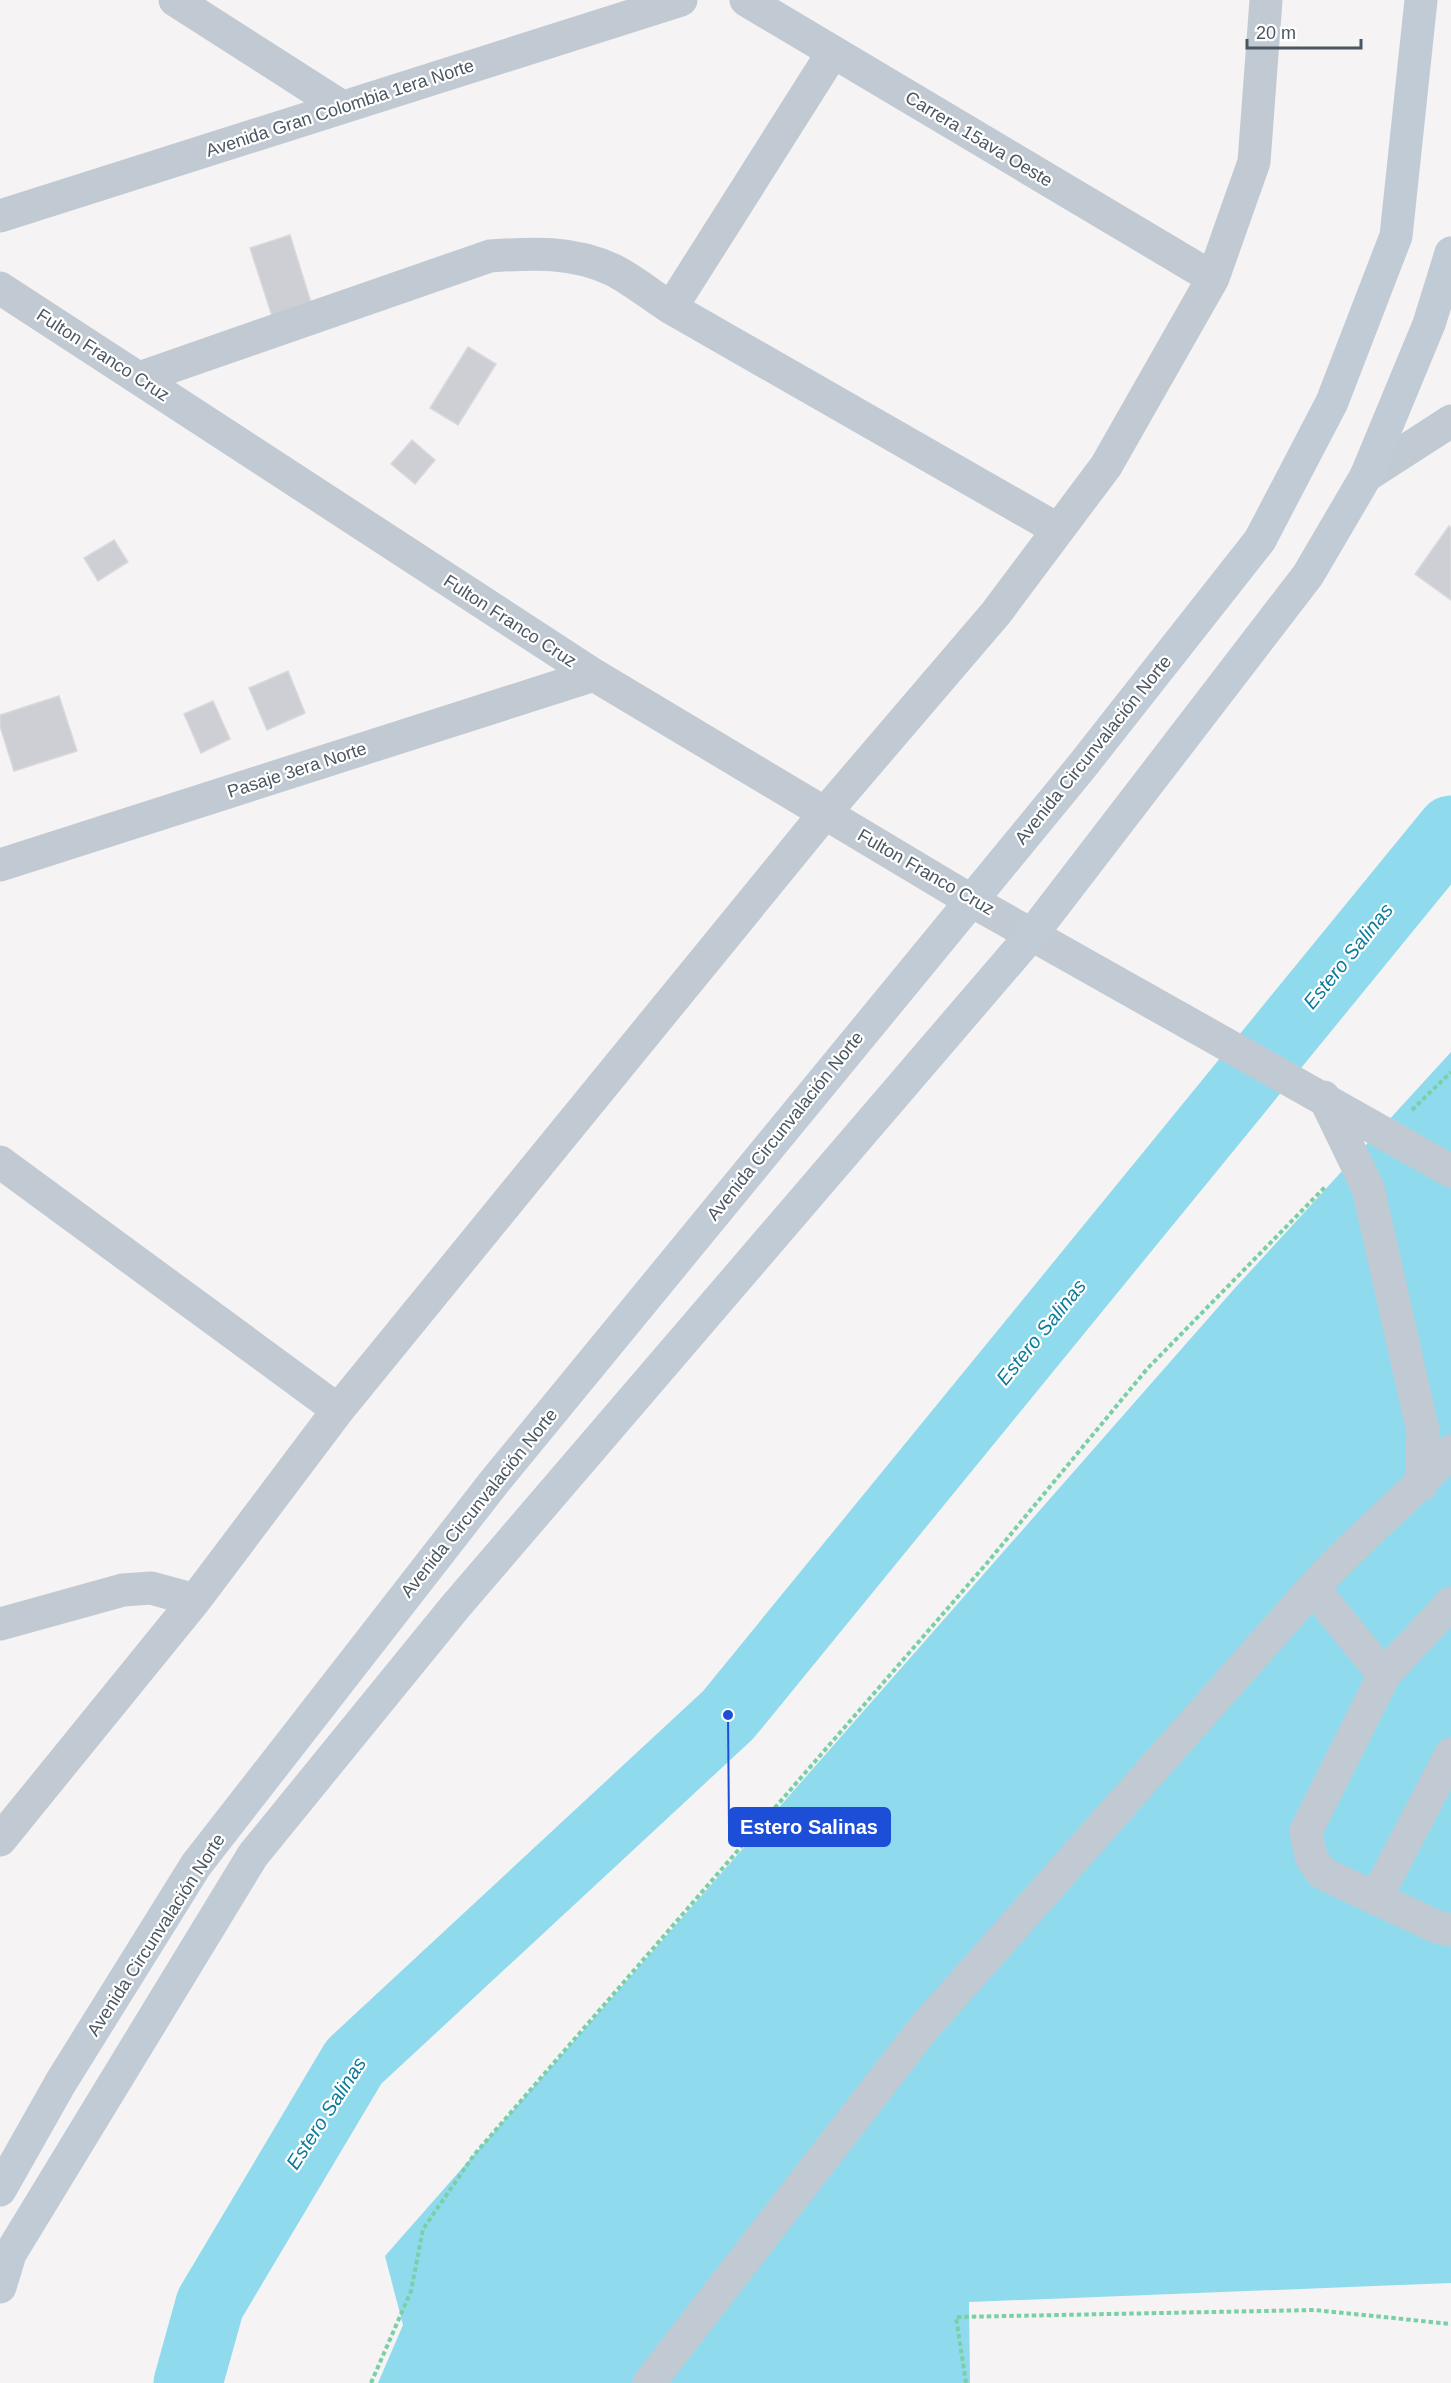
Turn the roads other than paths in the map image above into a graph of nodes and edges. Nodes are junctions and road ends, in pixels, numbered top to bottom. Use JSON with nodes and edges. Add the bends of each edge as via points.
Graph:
{"nodes":[{"id":1,"x":175,"y":0,"type":"edge"},
{"id":2,"x":681,"y":0,"type":"edge"},
{"id":3,"x":746,"y":0,"type":"edge"},
{"id":4,"x":1266,"y":0,"type":"edge"},
{"id":5,"x":1421,"y":0,"type":"edge"},
{"id":6,"x":833,"y":52,"type":"junction"},
{"id":7,"x":342,"y":107,"type":"junction"},
{"id":8,"x":0,"y":216,"type":"edge"},
{"id":9,"x":1451,"y":253,"type":"edge"},
{"id":10,"x":1213,"y":278,"type":"junction"},
{"id":11,"x":0,"y":288,"type":"edge"},
{"id":12,"x":671,"y":308,"type":"junction"},
{"id":13,"x":139,"y":378,"type":"junction"},
{"id":14,"x":1451,"y":422,"type":"edge"},
{"id":15,"x":1366,"y":476,"type":"junction"},
{"id":16,"x":1057,"y":529,"type":"junction"},
{"id":17,"x":594,"y":675,"type":"junction"},
{"id":18,"x":825,"y":813,"type":"junction"},
{"id":19,"x":0,"y":865,"type":"edge"},
{"id":20,"x":970,"y":900,"type":"junction"},
{"id":21,"x":1033,"y":933,"type":"junction"},
{"id":22,"x":1324,"y":1097,"type":"junction"},
{"id":23,"x":0,"y":1162,"type":"edge"},
{"id":24,"x":1451,"y":1171,"type":"edge"},
{"id":25,"x":338,"y":1410,"type":"junction"},
{"id":26,"x":1451,"y":1451,"type":"edge"},
{"id":27,"x":1421,"y":1485,"type":"junction"},
{"id":28,"x":1313,"y":1587,"type":"junction"},
{"id":29,"x":195,"y":1600,"type":"junction"},
{"id":30,"x":1451,"y":1603,"type":"edge"},
{"id":31,"x":0,"y":1624,"type":"edge"},
{"id":32,"x":1384,"y":1675,"type":"junction"},
{"id":33,"x":324,"y":1699,"type":"junction"},
{"id":34,"x":358,"y":1728,"type":"junction"},
{"id":35,"x":1451,"y":1754,"type":"edge"},
{"id":36,"x":0,"y":1840,"type":"edge"},
{"id":37,"x":1376,"y":1898,"type":"junction"},
{"id":38,"x":1451,"y":1930,"type":"edge"},
{"id":39,"x":0,"y":2190,"type":"edge"},
{"id":40,"x":0,"y":2286,"type":"edge"},
{"id":41,"x":649,"y":2383,"type":"edge"}],
"edges":[{"from":1,"to":7,"type":"street"},
{"from":2,"to":7,"type":"street","name":"Avenida Gran Colombia 1era Norte"},
{"from":3,"to":6,"type":"street","name":"Carrera 15ava Oeste"},
{"from":4,"to":10,"type":"street","via":[[1254,162]]},
{"from":5,"to":20,"type":"main road","name":"Avenida Circunvalación Norte","via":[[1396,236],[1332,402],[1260,540],[1082,766]]},
{"from":6,"to":10,"type":"street","name":"Carrera 15ava Oeste"},
{"from":6,"to":12,"type":"street"},
{"from":7,"to":8,"type":"street","name":"Avenida Gran Colombia 1era Norte"},
{"from":9,"to":15,"type":"main road","via":[[1429,324]]},
{"from":10,"to":16,"type":"street","via":[[1106,466]]},
{"from":11,"to":13,"type":"street","name":"Fulton Franco Cruz"},
{"from":12,"to":13,"type":"street","via":[[613,270],[574,256],[490,256]]},
{"from":12,"to":16,"type":"street"},
{"from":13,"to":17,"type":"street","name":"Fulton Franco Cruz"},
{"from":14,"to":15,"type":"street"},
{"from":15,"to":21,"type":"main road","via":[[1308,575]]},
{"from":16,"to":18,"type":"street","via":[[996,613]]},
{"from":17,"to":18,"type":"street","name":"Fulton Franco Cruz"},
{"from":17,"to":19,"type":"street","name":"Pasaje 3era Norte"},
{"from":18,"to":20,"type":"street","name":"Fulton Franco Cruz"},
{"from":18,"to":25,"type":"street"},
{"from":20,"to":21,"type":"street","name":"Fulton Franco Cruz"},
{"from":20,"to":33,"type":"main road","name":"Avenida Circunvalación Norte","via":[[502,1471]]},
{"from":21,"to":22,"type":"street","name":"Fulton Franco Cruz"},
{"from":21,"to":34,"type":"main road","via":[[455,1607]]},
{"from":22,"to":24,"type":"street","name":"Fulton Franco Cruz"},
{"from":22,"to":27,"type":"street","via":[[1368,1188],[1423,1431]]},
{"from":23,"to":25,"type":"street"},
{"from":25,"to":29,"type":"street"},
{"from":26,"to":27,"type":"street"},
{"from":27,"to":28,"type":"street","via":[[1344,1553]]},
{"from":28,"to":32,"type":"street"},
{"from":28,"to":41,"type":"street","via":[[923,2029]]},
{"from":29,"to":31,"type":"street","via":[[151,1588],[123,1590]]},
{"from":29,"to":36,"type":"street"},
{"from":30,"to":32,"type":"street"},
{"from":32,"to":37,"type":"street","via":[[1306,1831],[1311,1857],[1322,1873]]},
{"from":33,"to":34,"type":"main road"},
{"from":33,"to":39,"type":"main road","name":"Avenida Circunvalación Norte","via":[[196,1865],[61,2082]]},
{"from":34,"to":40,"type":"main road","via":[[253,1855],[10,2254]]},
{"from":35,"to":37,"type":"street"},
{"from":37,"to":38,"type":"street"}]}
